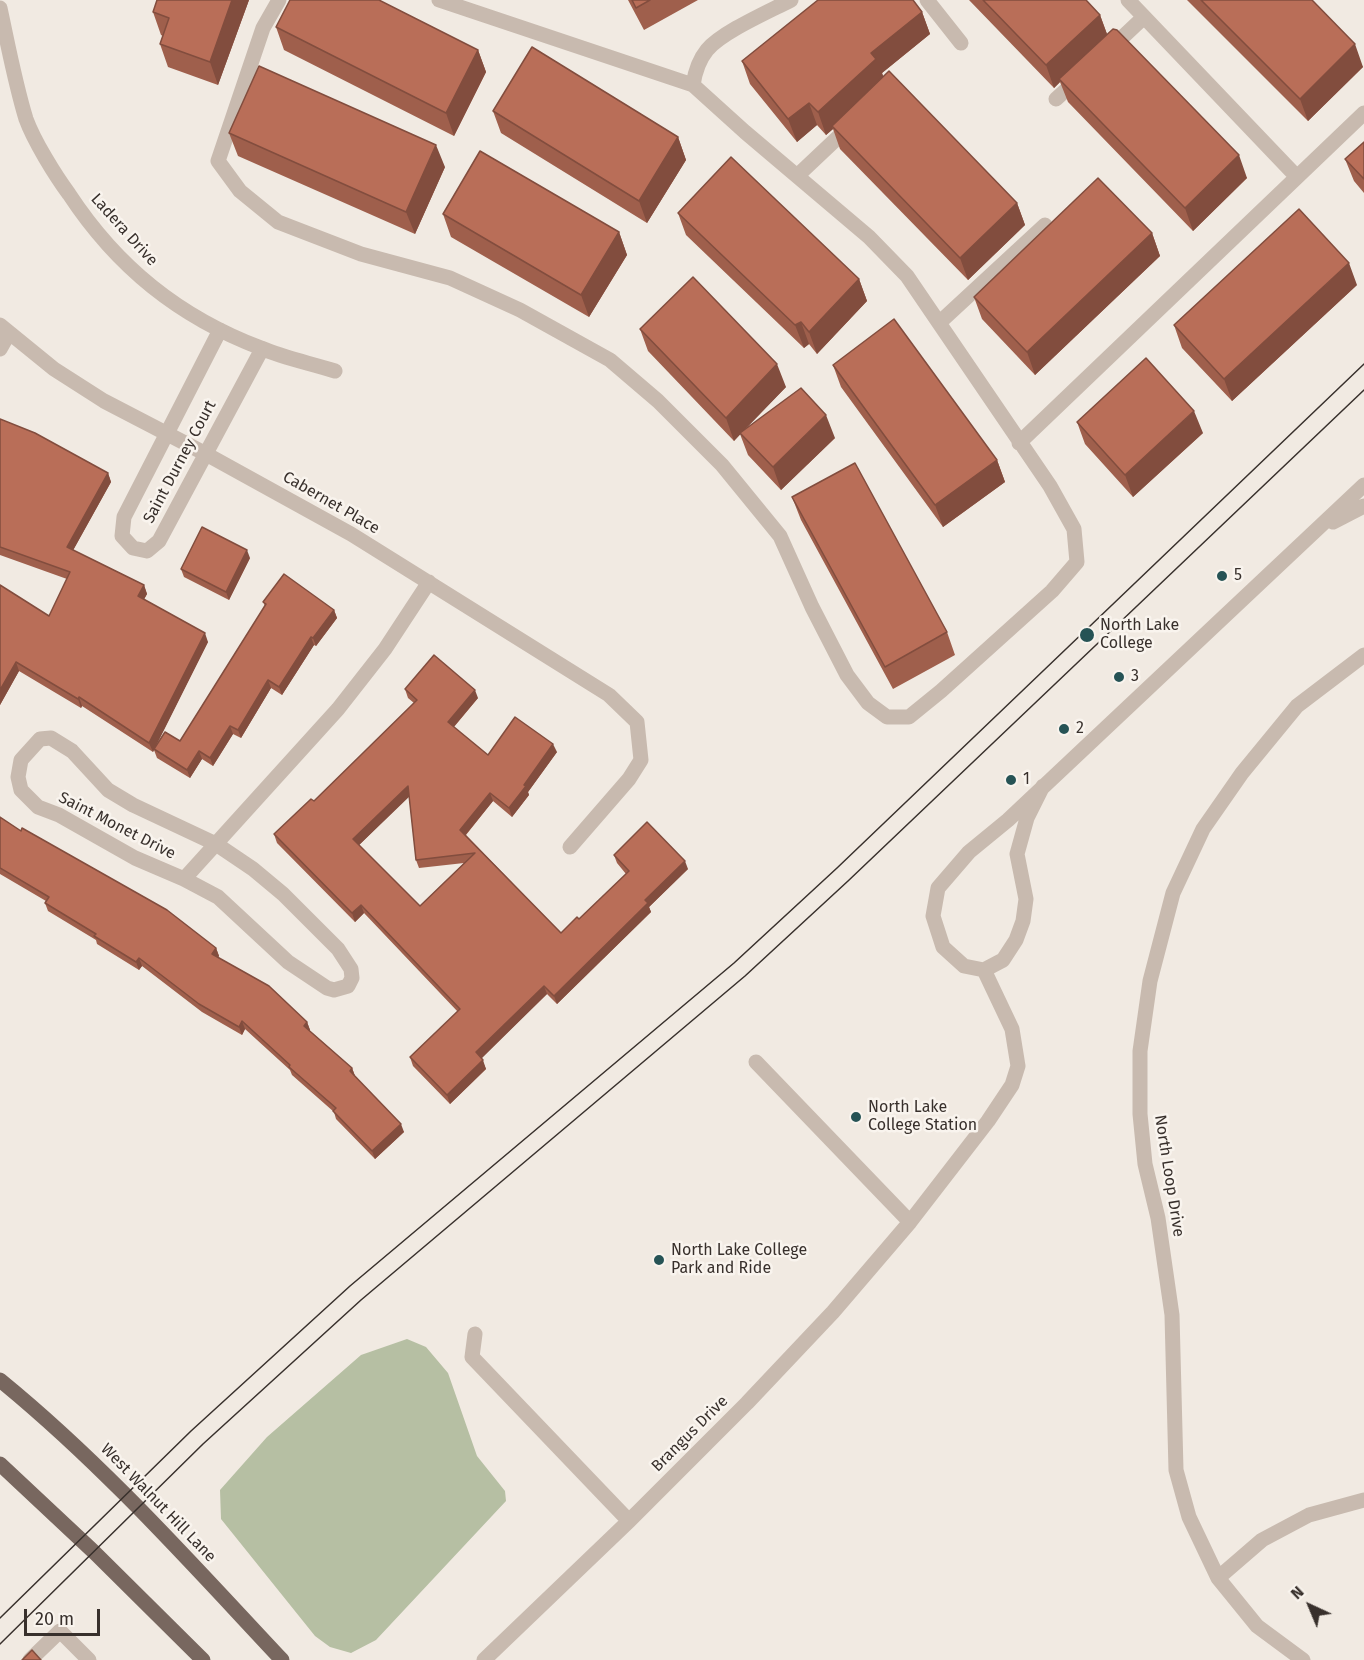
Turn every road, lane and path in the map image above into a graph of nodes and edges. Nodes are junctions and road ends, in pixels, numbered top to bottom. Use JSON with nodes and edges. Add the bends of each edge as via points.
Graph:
{"nodes":[{"id":1,"x":279,"y":0,"type":"edge"},
{"id":2,"x":441,"y":0,"type":"edge"},
{"id":3,"x":791,"y":0,"type":"edge"},
{"id":4,"x":927,"y":0,"type":"edge"},
{"id":5,"x":1128,"y":0,"type":"edge"},
{"id":6,"x":0,"y":8,"type":"edge"},
{"id":7,"x":1144,"y":17,"type":"junction"},
{"id":8,"x":961,"y":43,"type":"dead end"},
{"id":9,"x":693,"y":85,"type":"junction"},
{"id":10,"x":1056,"y":99,"type":"dead end"},
{"id":11,"x":863,"y":113,"type":"edge"},
{"id":12,"x":1364,"y":113,"type":"edge"},
{"id":13,"x":797,"y":176,"type":"junction"},
{"id":14,"x":1297,"y":177,"type":"junction"},
{"id":15,"x":1045,"y":225,"type":"edge"},
{"id":16,"x":939,"y":323,"type":"junction"},
{"id":17,"x":4,"y":329,"type":"edge"},
{"id":18,"x":220,"y":330,"type":"junction"},
{"id":19,"x":0,"y":349,"type":"edge"},
{"id":20,"x":262,"y":349,"type":"junction"},
{"id":21,"x":335,"y":371,"type":"dead end"},
{"id":22,"x":167,"y":434,"type":"junction"},
{"id":23,"x":1019,"y":443,"type":"junction"},
{"id":24,"x":206,"y":454,"type":"junction"},
{"id":25,"x":1364,"y":472,"type":"edge"},
{"id":26,"x":1364,"y":485,"type":"edge"},
{"id":27,"x":1364,"y":506,"type":"edge"},
{"id":28,"x":1305,"y":539,"type":"junction"},
{"id":29,"x":429,"y":582,"type":"junction"},
{"id":30,"x":1364,"y":655,"type":"edge"},
{"id":31,"x":1043,"y":786,"type":"junction"},
{"id":32,"x":216,"y":844,"type":"junction"},
{"id":33,"x":570,"y":847,"type":"dead end"},
{"id":34,"x":184,"y":879,"type":"junction"},
{"id":35,"x":984,"y":970,"type":"junction"},
{"id":36,"x":756,"y":1062,"type":"dead end"},
{"id":37,"x":910,"y":1221,"type":"junction"},
{"id":38,"x":476,"y":1334,"type":"dead end"},
{"id":39,"x":0,"y":1380,"type":"edge"},
{"id":40,"x":0,"y":1464,"type":"edge"},
{"id":41,"x":1364,"y":1500,"type":"edge"},
{"id":42,"x":629,"y":1521,"type":"junction"},
{"id":43,"x":1218,"y":1578,"type":"junction"},
{"id":44,"x":30,"y":1660,"type":"edge"},
{"id":45,"x":89,"y":1660,"type":"edge"},
{"id":46,"x":203,"y":1660,"type":"edge"},
{"id":47,"x":282,"y":1660,"type":"edge"},
{"id":48,"x":484,"y":1660,"type":"edge"},
{"id":49,"x":1303,"y":1660,"type":"edge"}],
"edges":[{"from":1,"to":23,"type":"street","via":[[263,28],[218,161],[240,191],[278,222],[361,254],[450,278],[520,310],[610,360],[722,465],[780,536],[847,675],[868,703],[887,717],[909,717],[925,704],[1052,591],[1077,562],[1074,529]]},
{"from":2,"to":9,"type":"street"},
{"from":3,"to":9,"type":"street","via":[[707,50],[696,68]]},
{"from":4,"to":8,"type":"street"},
{"from":5,"to":7,"type":"street"},
{"from":6,"to":18,"type":"street","name":"Ladera Drive","via":[[27,121],[87,222],[132,270],[180,308]]},
{"from":7,"to":10,"type":"street"},
{"from":7,"to":14,"type":"street"},
{"from":9,"to":13,"type":"street"},
{"from":11,"to":13,"type":"street"},
{"from":12,"to":14,"type":"street"},
{"from":13,"to":16,"type":"street","via":[[869,237],[907,276]]},
{"from":14,"to":23,"type":"street"},
{"from":15,"to":16,"type":"street"},
{"from":16,"to":23,"type":"street"},
{"from":17,"to":19,"type":"street"},
{"from":17,"to":22,"type":"street","name":"Cabernet Place","via":[[54,369]]},
{"from":18,"to":20,"type":"street","name":"Ladera Drive"},
{"from":18,"to":22,"type":"street","name":"Saint Durney Court"},
{"from":20,"to":21,"type":"street","name":"Ladera Drive"},
{"from":20,"to":24,"type":"street","name":"Saint Durney Court"},
{"from":22,"to":24,"type":"street","name":"Cabernet Place"},
{"from":22,"to":24,"type":"street","name":"Saint Durney Court","via":[[124,517],[122,536],[133,548],[147,551],[159,541]]},
{"from":24,"to":29,"type":"street","name":"Cabernet Place"},
{"from":25,"to":28,"type":"street"},
{"from":26,"to":28,"type":"street"},
{"from":27,"to":28,"type":"street"},
{"from":28,"to":31,"type":"street"},
{"from":29,"to":32,"type":"street","name":"Saint Monet Drive","via":[[386,650]]},
{"from":29,"to":33,"type":"street","name":"Cabernet Place","via":[[609,695],[637,722],[641,760]]},
{"from":30,"to":43,"type":"street","name":"North Loop Drive","via":[[1298,706],[1242,773],[1203,829],[1173,893],[1150,981],[1140,1051],[1140,1114],[1172,1315],[1176,1470],[1189,1517]]},
{"from":31,"to":35,"type":"street","via":[[1027,818],[1017,854],[1026,899],[1023,921],[1003,960]]},
{"from":31,"to":35,"type":"street","via":[[969,852],[938,888],[933,916],[943,948],[964,966]]},
{"from":32,"to":34,"type":"street","name":"Saint Monet Drive"},
{"from":32,"to":34,"type":"street","name":"Saint Monet Drive","via":[[283,894],[338,949],[351,969],[348,986],[327,988],[288,962],[218,897]]},
{"from":32,"to":34,"type":"street","name":"Saint Monet Drive","via":[[108,790],[72,751],[51,738],[40,739],[33,745],[21,760],[18,777],[21,790],[38,807]]},
{"from":35,"to":37,"type":"street","name":"Brangus Drive","via":[[1012,1029],[1018,1066],[1012,1085],[988,1121]]},
{"from":36,"to":37,"type":"street"},
{"from":37,"to":42,"type":"street","name":"Brangus Drive","via":[[747,1403]]},
{"from":38,"to":42,"type":"street","via":[[472,1357]]},
{"from":39,"to":47,"type":"main road","name":"West Walnut Hill Lane","via":[[126,1494]]},
{"from":40,"to":46,"type":"main road"},
{"from":41,"to":43,"type":"street","via":[[1309,1515],[1262,1540]]},
{"from":42,"to":48,"type":"street","name":"Brangus Drive"},
{"from":43,"to":49,"type":"street","name":"North Loop Drive","via":[[1257,1626]]},
{"from":44,"to":45,"type":"street","via":[[60,1632]]}]}
